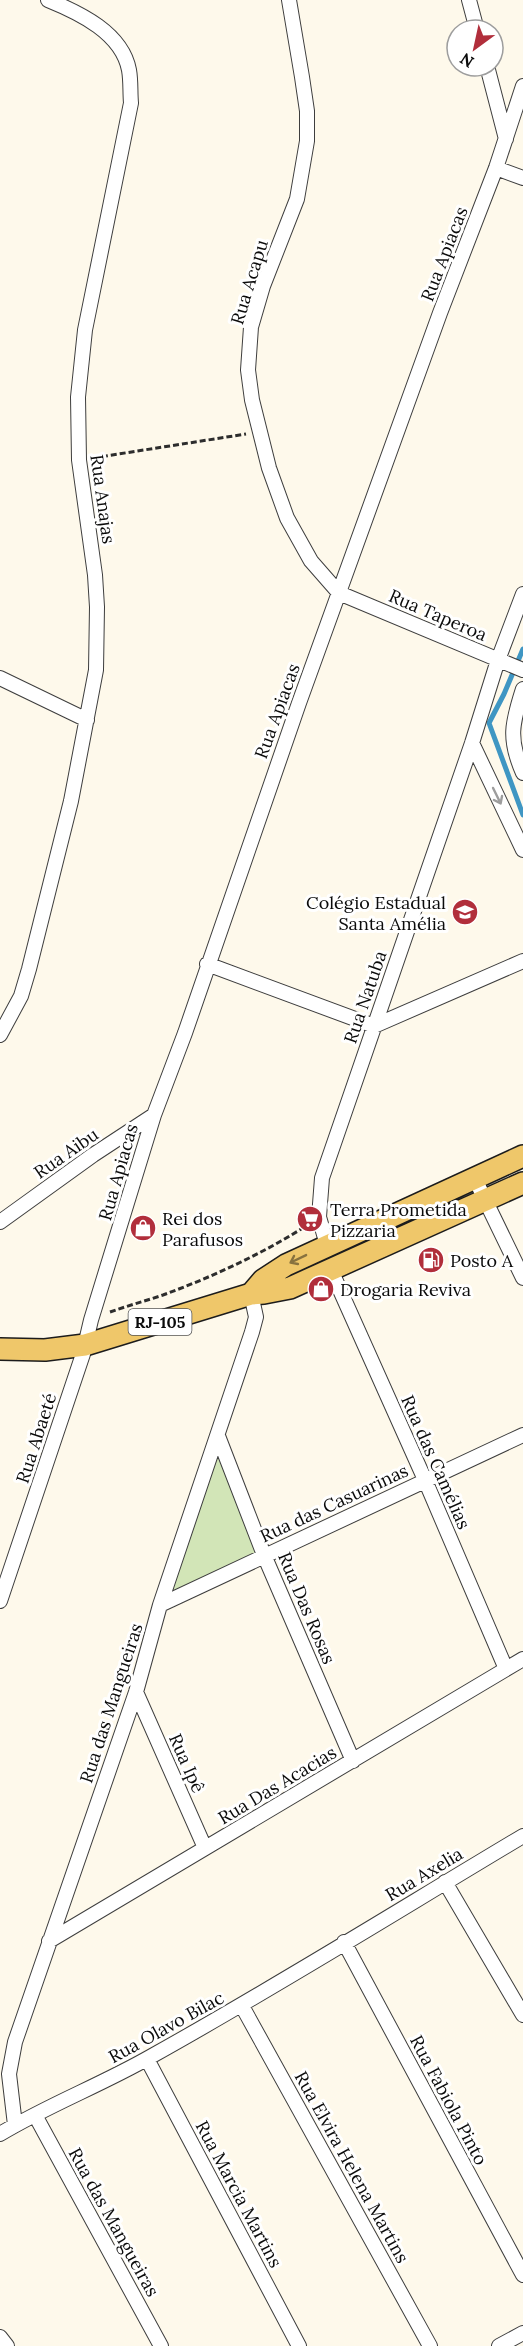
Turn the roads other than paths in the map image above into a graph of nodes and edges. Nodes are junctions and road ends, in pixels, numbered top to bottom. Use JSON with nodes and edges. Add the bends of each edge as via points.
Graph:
{"nodes":[{"id":1,"x":48,"y":0,"type":"edge"},
{"id":2,"x":289,"y":0,"type":"edge"},
{"id":3,"x":470,"y":0,"type":"edge"},
{"id":4,"x":474,"y":18,"type":"edge"},
{"id":5,"x":490,"y":78,"type":"edge"},
{"id":6,"x":523,"y":86,"type":"edge"},
{"id":7,"x":506,"y":139,"type":"junction"},
{"id":8,"x":496,"y":168,"type":"junction"},
{"id":9,"x":523,"y":178,"type":"edge"},
{"id":10,"x":339,"y":593,"type":"junction"},
{"id":11,"x":523,"y":594,"type":"edge"},
{"id":12,"x":498,"y":660,"type":"junction"},
{"id":13,"x":523,"y":670,"type":"edge"},
{"id":14,"x":0,"y":678,"type":"edge"},
{"id":15,"x":523,"y":689,"type":"edge"},
{"id":16,"x":87,"y":720,"type":"junction"},
{"id":17,"x":472,"y":743,"type":"junction"},
{"id":18,"x":523,"y":773,"type":"edge"},
{"id":19,"x":523,"y":850,"type":"edge"},
{"id":20,"x":523,"y":961,"type":"edge"},
{"id":21,"x":207,"y":964,"type":"junction"},
{"id":22,"x":374,"y":1026,"type":"junction"},
{"id":23,"x":0,"y":1035,"type":"edge"},
{"id":24,"x":154,"y":1115,"type":"junction"},
{"id":25,"x":523,"y":1156,"type":"edge"},
{"id":26,"x":475,"y":1179,"type":"junction"},
{"id":27,"x":523,"y":1183,"type":"edge"},
{"id":28,"x":485,"y":1200,"type":"junction"},
{"id":29,"x":0,"y":1222,"type":"edge"},
{"id":30,"x":327,"y":1245,"type":"junction"},
{"id":31,"x":331,"y":1270,"type":"junction"},
{"id":32,"x":523,"y":1278,"type":"edge"},
{"id":33,"x":251,"y":1294,"type":"junction"},
{"id":34,"x":0,"y":1349,"type":"edge"},
{"id":35,"x":84,"y":1350,"type":"junction"},
{"id":36,"x":523,"y":1435,"type":"edge"},
{"id":37,"x":218,"y":1436,"type":"junction"},
{"id":38,"x":425,"y":1480,"type":"junction"},
{"id":39,"x":264,"y":1555,"type":"junction"},
{"id":40,"x":0,"y":1601,"type":"edge"},
{"id":41,"x":160,"y":1605,"type":"junction"},
{"id":42,"x":523,"y":1659,"type":"edge"},
{"id":43,"x":506,"y":1669,"type":"junction"},
{"id":44,"x":136,"y":1692,"type":"junction"},
{"id":45,"x":353,"y":1761,"type":"junction"},
{"id":46,"x":523,"y":1836,"type":"edge"},
{"id":47,"x":205,"y":1848,"type":"junction"},
{"id":48,"x":445,"y":1882,"type":"junction"},
{"id":49,"x":49,"y":1941,"type":"junction"},
{"id":50,"x":344,"y":1942,"type":"junction"},
{"id":51,"x":242,"y":2006,"type":"junction"},
{"id":52,"x":523,"y":2015,"type":"edge"},
{"id":53,"x":147,"y":2059,"type":"junction"},
{"id":54,"x":35,"y":2115,"type":"junction"},
{"id":55,"x":15,"y":2125,"type":"junction"},
{"id":56,"x":0,"y":2134,"type":"edge"},
{"id":57,"x":523,"y":2274,"type":"edge"},
{"id":58,"x":523,"y":2333,"type":"edge"},
{"id":59,"x":0,"y":2337,"type":"edge"},
{"id":60,"x":7,"y":2346,"type":"edge"},
{"id":61,"x":161,"y":2346,"type":"edge"},
{"id":62,"x":299,"y":2346,"type":"edge"},
{"id":63,"x":430,"y":2346,"type":"edge"},
{"id":64,"x":499,"y":2346,"type":"edge"}],
"edges":[{"from":1,"to":16,"type":"street","name":"Rua Anajas","via":[[109,34],[129,70],[129,113],[85,330],[78,397],[79,460],[97,607],[96,670]]},
{"from":2,"to":10,"type":"street","name":"Rua Acapu","via":[[304,88],[307,141],[297,199],[251,327],[248,370],[269,468],[287,518],[311,561]]},
{"from":3,"to":4,"type":"street"},
{"from":5,"to":7,"type":"street"},
{"from":6,"to":7,"type":"street","name":"Rua Apiacas"},
{"from":7,"to":8,"type":"street","name":"Rua Apiacas"},
{"from":8,"to":9,"type":"street"},
{"from":8,"to":10,"type":"street","name":"Rua Apiacas"},
{"from":10,"to":12,"type":"street","name":"Rua Taperoa"},
{"from":10,"to":21,"type":"street","name":"Rua Apiacas"},
{"from":11,"to":12,"type":"street","name":"Rua Natuba"},
{"from":12,"to":13,"type":"street","name":"Rua Taperoa"},
{"from":12,"to":17,"type":"street","name":"Rua Natuba"},
{"from":14,"to":16,"type":"street"},
{"from":15,"to":18,"type":"street","via":[[512,743]]},
{"from":16,"to":23,"type":"street","name":"Rua Anajas","via":[[71,801],[21,996]]},
{"from":17,"to":19,"type":"street","one_way":true},
{"from":17,"to":22,"type":"street","name":"Rua Natuba"},
{"from":20,"to":22,"type":"street"},
{"from":21,"to":22,"type":"street"},
{"from":21,"to":24,"type":"street","name":"Rua Apiacas"},
{"from":22,"to":30,"type":"street","name":"Rua Natuba","via":[[322,1178],[319,1217]]},
{"from":24,"to":29,"type":"street","name":"Rua Aibu"},
{"from":24,"to":35,"type":"street","name":"Rua Apiacas"},
{"from":25,"to":26,"type":"main road","number":"RJ-105"},
{"from":26,"to":28,"type":"street"},
{"from":26,"to":30,"type":"main road","number":"RJ-105"},
{"from":27,"to":28,"type":"main road","number":"RJ-105"},
{"from":28,"to":31,"type":"main road","number":"RJ-105"},
{"from":28,"to":32,"type":"street"},
{"from":30,"to":33,"type":"main road","number":"RJ-105","one_way":true,"via":[[286,1265],[263,1280]]},
{"from":31,"to":33,"type":"main road","number":"RJ-105","via":[[290,1288]]},
{"from":31,"to":38,"type":"street","name":"Rua das Camélias"},
{"from":33,"to":35,"type":"main road","number":"RJ-105"},
{"from":33,"to":37,"type":"street","name":"Rua das Mangueiras","via":[[256,1317]]},
{"from":34,"to":35,"type":"main road","number":"RJ-105"},
{"from":35,"to":40,"type":"street","name":"Rua Abaeté"},
{"from":36,"to":38,"type":"street","name":"Rua das Casuarinas"},
{"from":37,"to":39,"type":"street","name":"Rua Das Rosas"},
{"from":37,"to":41,"type":"street","name":"Rua das Mangueiras"},
{"from":38,"to":39,"type":"street","name":"Rua das Casuarinas"},
{"from":38,"to":43,"type":"street","name":"Rua das Camélias"},
{"from":39,"to":41,"type":"street","name":"Rua das Casuarinas"},
{"from":39,"to":45,"type":"street","name":"Rua Das Rosas"},
{"from":41,"to":44,"type":"street","name":"Rua das Mangueiras"},
{"from":42,"to":43,"type":"street","name":"Rua Das Acacias"},
{"from":43,"to":45,"type":"street","name":"Rua Das Acacias"},
{"from":44,"to":47,"type":"street","name":"Rua Ipê"},
{"from":44,"to":49,"type":"street","name":"Rua das Mangueiras"},
{"from":45,"to":47,"type":"street","name":"Rua Das Acacias"},
{"from":46,"to":48,"type":"street","name":"Rua Axelia"},
{"from":47,"to":49,"type":"street","name":"Rua Das Acacias"},
{"from":48,"to":50,"type":"street","name":"Rua Axelia"},
{"from":48,"to":52,"type":"street"},
{"from":49,"to":55,"type":"street","name":"Rua das Mangueiras","via":[[11,2059],[10,2096]]},
{"from":50,"to":51,"type":"street","name":"Rua Olavo Bilac"},
{"from":50,"to":57,"type":"street","name":"Rua Fabiola Pinto"},
{"from":51,"to":53,"type":"street","name":"Rua Olavo Bilac"},
{"from":51,"to":63,"type":"street","name":"Rua Elvira Helena Martins"},
{"from":53,"to":54,"type":"street","name":"Rua Olavo Bilac"},
{"from":53,"to":62,"type":"street","name":"Rua Marcia Martins"},
{"from":54,"to":55,"type":"street","name":"Rua Olavo Bilac"},
{"from":54,"to":61,"type":"street","name":"Rua das Mangueiras"},
{"from":55,"to":56,"type":"street","name":"Rua Olavo Bilac"},
{"from":58,"to":64,"type":"street"},
{"from":59,"to":60,"type":"street"}]}
